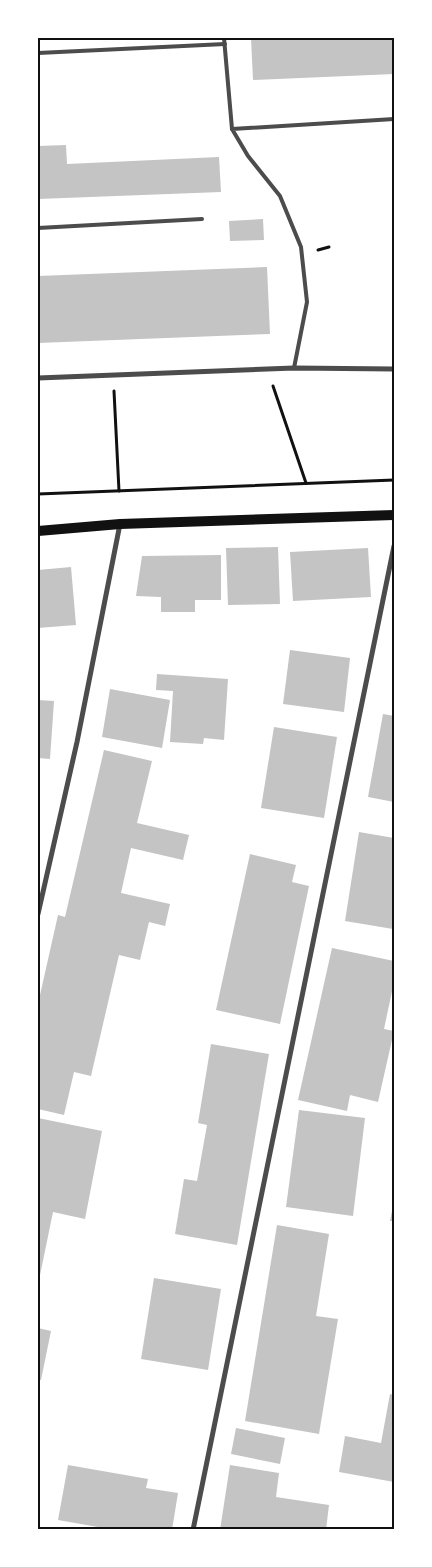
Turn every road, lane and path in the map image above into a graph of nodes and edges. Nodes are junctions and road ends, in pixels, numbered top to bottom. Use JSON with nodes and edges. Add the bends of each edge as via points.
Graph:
{"nodes":[{"id":1,"x":224,"y":38,"type":"edge"},
{"id":2,"x":225,"y":44,"type":"junction"},
{"id":3,"x":38,"y":53,"type":"edge"},
{"id":4,"x":394,"y":120,"type":"edge"},
{"id":5,"x":232,"y":129,"type":"junction"},
{"id":6,"x":202,"y":219,"type":"dead end"},
{"id":7,"x":38,"y":228,"type":"edge"},
{"id":8,"x":294,"y":368,"type":"junction"},
{"id":9,"x":268,"y":369,"type":"junction"},
{"id":10,"x":394,"y":369,"type":"edge"},
{"id":11,"x":114,"y":375,"type":"junction"},
{"id":12,"x":38,"y":378,"type":"edge"},
{"id":13,"x":394,"y":480,"type":"edge"},
{"id":14,"x":306,"y":483,"type":"junction"},
{"id":15,"x":119,"y":490,"type":"junction"},
{"id":16,"x":38,"y":494,"type":"edge"},
{"id":17,"x":394,"y":515,"type":"edge"},
{"id":18,"x":120,"y":524,"type":"junction"},
{"id":19,"x":38,"y":531,"type":"edge"},
{"id":20,"x":394,"y":546,"type":"edge"},
{"id":21,"x":38,"y":914,"type":"edge"},
{"id":22,"x":192,"y":1530,"type":"edge"}],
"edges":[{"from":1,"to":2,"type":"lane"},
{"from":2,"to":3,"type":"lane"},
{"from":2,"to":5,"type":"lane"},
{"from":4,"to":5,"type":"lane"},
{"from":5,"to":8,"type":"lane","via":[[248,156],[280,196],[301,247],[307,302]]},
{"from":6,"to":7,"type":"lane"},
{"from":8,"to":9,"type":"street"},
{"from":8,"to":10,"type":"street"},
{"from":9,"to":11,"type":"street"},
{"from":9,"to":14,"type":"path"},
{"from":11,"to":12,"type":"street"},
{"from":11,"to":15,"type":"path"},
{"from":13,"to":14,"type":"path"},
{"from":14,"to":15,"type":"path"},
{"from":15,"to":16,"type":"path"},
{"from":17,"to":18,"type":"main road"},
{"from":18,"to":19,"type":"main road"},
{"from":18,"to":21,"type":"street","via":[[76,750]]},
{"from":20,"to":22,"type":"street"}]}
